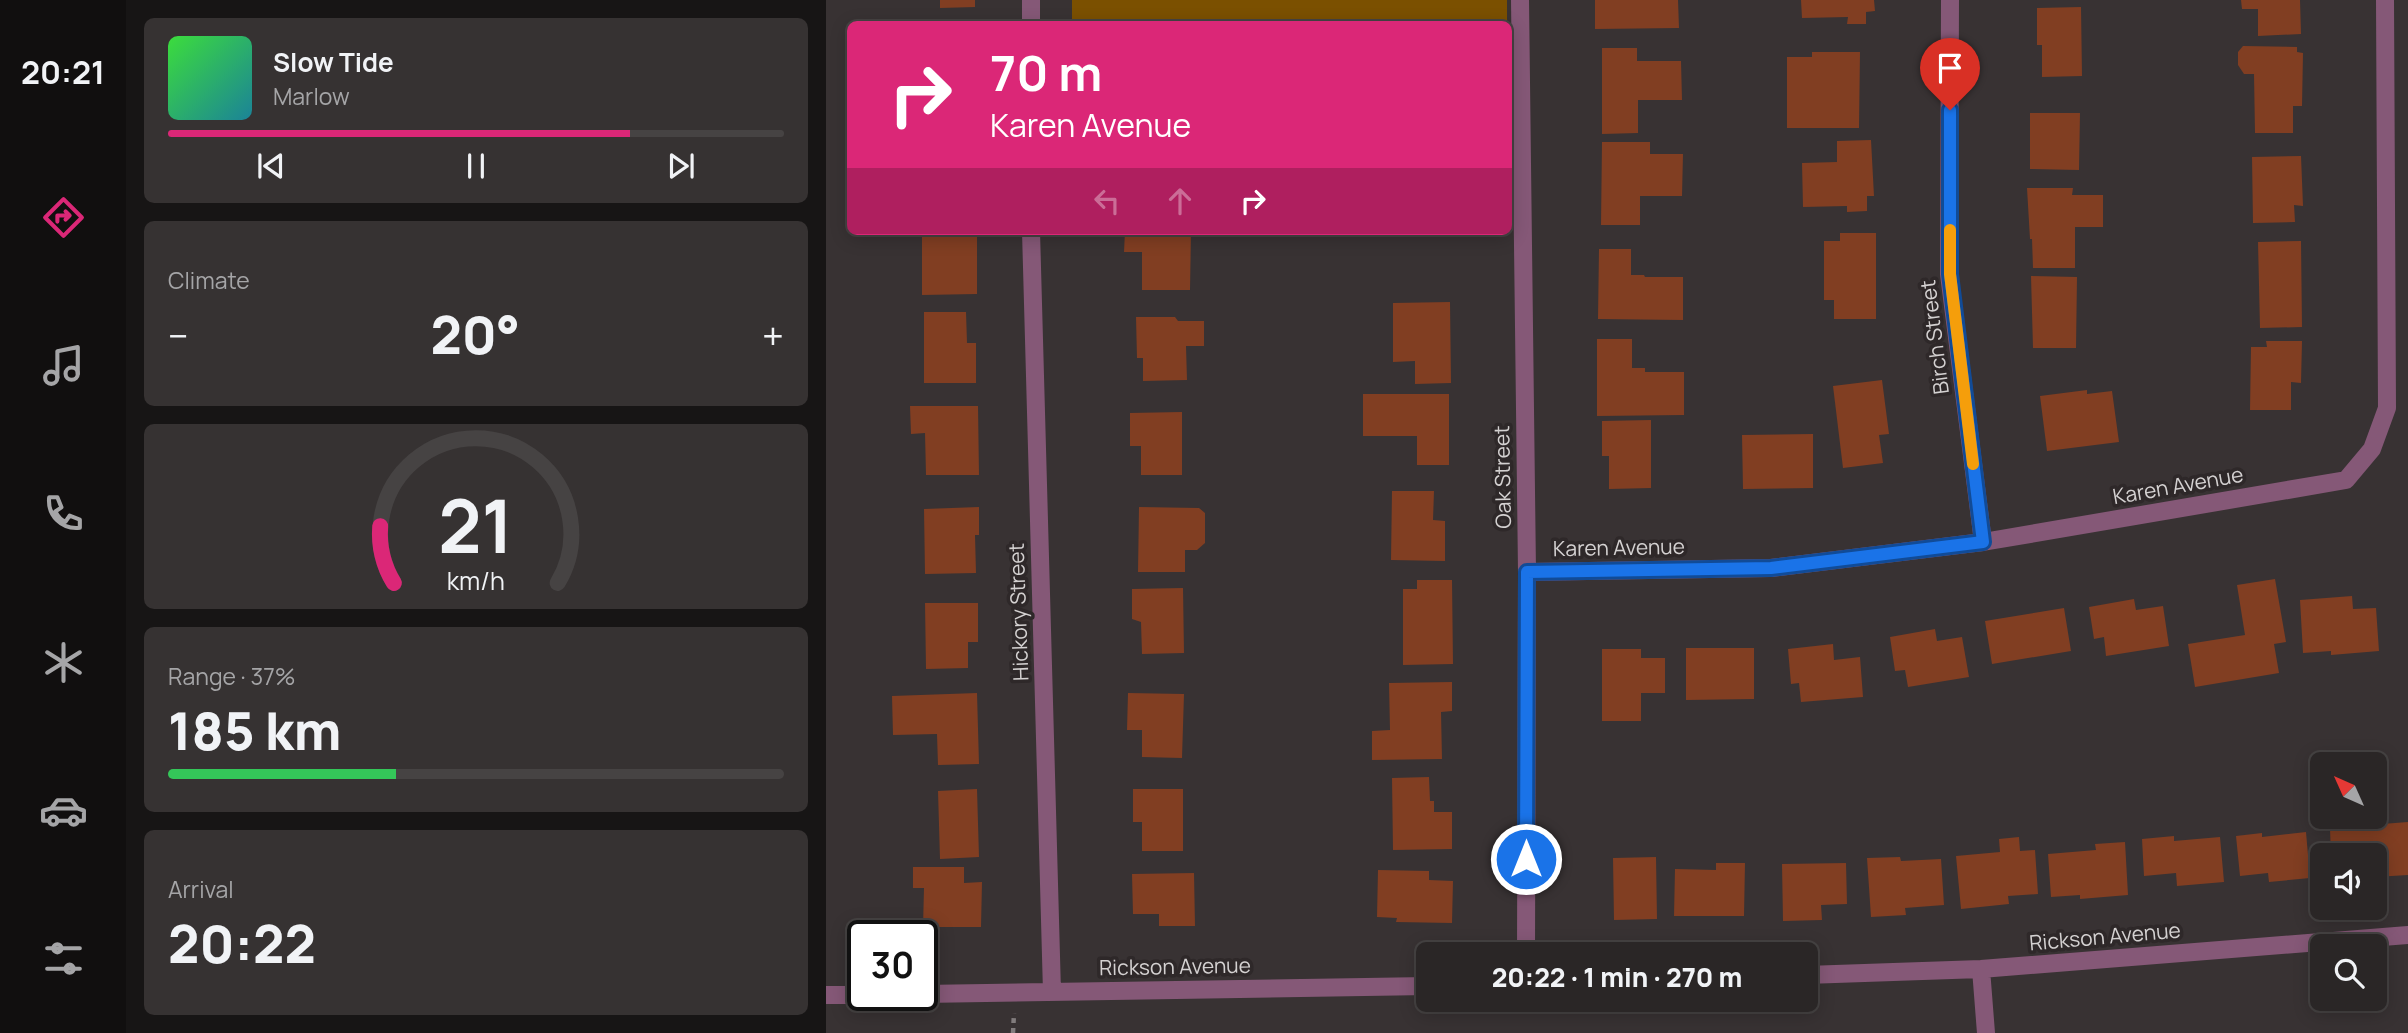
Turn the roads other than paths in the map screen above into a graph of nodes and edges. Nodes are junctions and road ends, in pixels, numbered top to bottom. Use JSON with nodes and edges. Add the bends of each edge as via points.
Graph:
{"nodes":[{"id":1,"x":1031,"y":0,"type":"edge"},
{"id":2,"x":1520,"y":0,"type":"edge"},
{"id":3,"x":1950,"y":0,"type":"edge"},
{"id":4,"x":2385,"y":0,"type":"edge"},
{"id":5,"x":1031,"y":21,"type":"edge"},
{"id":6,"x":1031,"y":235,"type":"edge"},
{"id":7,"x":1983,"y":542,"type":"junction"},
{"id":8,"x":1527,"y":572,"type":"junction"},
{"id":9,"x":2408,"y":935,"type":"edge"},
{"id":10,"x":1526,"y":942,"type":"edge"},
{"id":11,"x":1981,"y":969,"type":"junction"},
{"id":12,"x":1818,"y":975,"type":"edge"},
{"id":13,"x":1416,"y":986,"type":"edge"},
{"id":14,"x":1052,"y":992,"type":"junction"},
{"id":15,"x":938,"y":994,"type":"edge"},
{"id":16,"x":826,"y":995,"type":"edge"},
{"id":17,"x":847,"y":995,"type":"edge"},
{"id":18,"x":1986,"y":1033,"type":"edge"}],
"edges":[{"from":1,"to":5,"type":"street"},
{"from":2,"to":8,"type":"street","name":"Oak Street"},
{"from":3,"to":7,"type":"street","name":"Birch Street","via":[[1950,274]]},
{"from":4,"to":7,"type":"street","name":"Karen Avenue","via":[[2387,408],[2372,449],[2346,480]]},
{"from":6,"to":14,"type":"street","name":"Hickory Street"},
{"from":7,"to":8,"type":"street","name":"Karen Avenue","via":[[1771,568]]},
{"from":8,"to":10,"type":"street","name":"Oak Street"},
{"from":9,"to":11,"type":"street","name":"Rickson Avenue"},
{"from":11,"to":12,"type":"street","name":"Rickson Avenue"},
{"from":11,"to":18,"type":"street"},
{"from":13,"to":14,"type":"street","name":"Rickson Avenue"},
{"from":14,"to":15,"type":"street","name":"Rickson Avenue"},
{"from":16,"to":17,"type":"street"}]}
